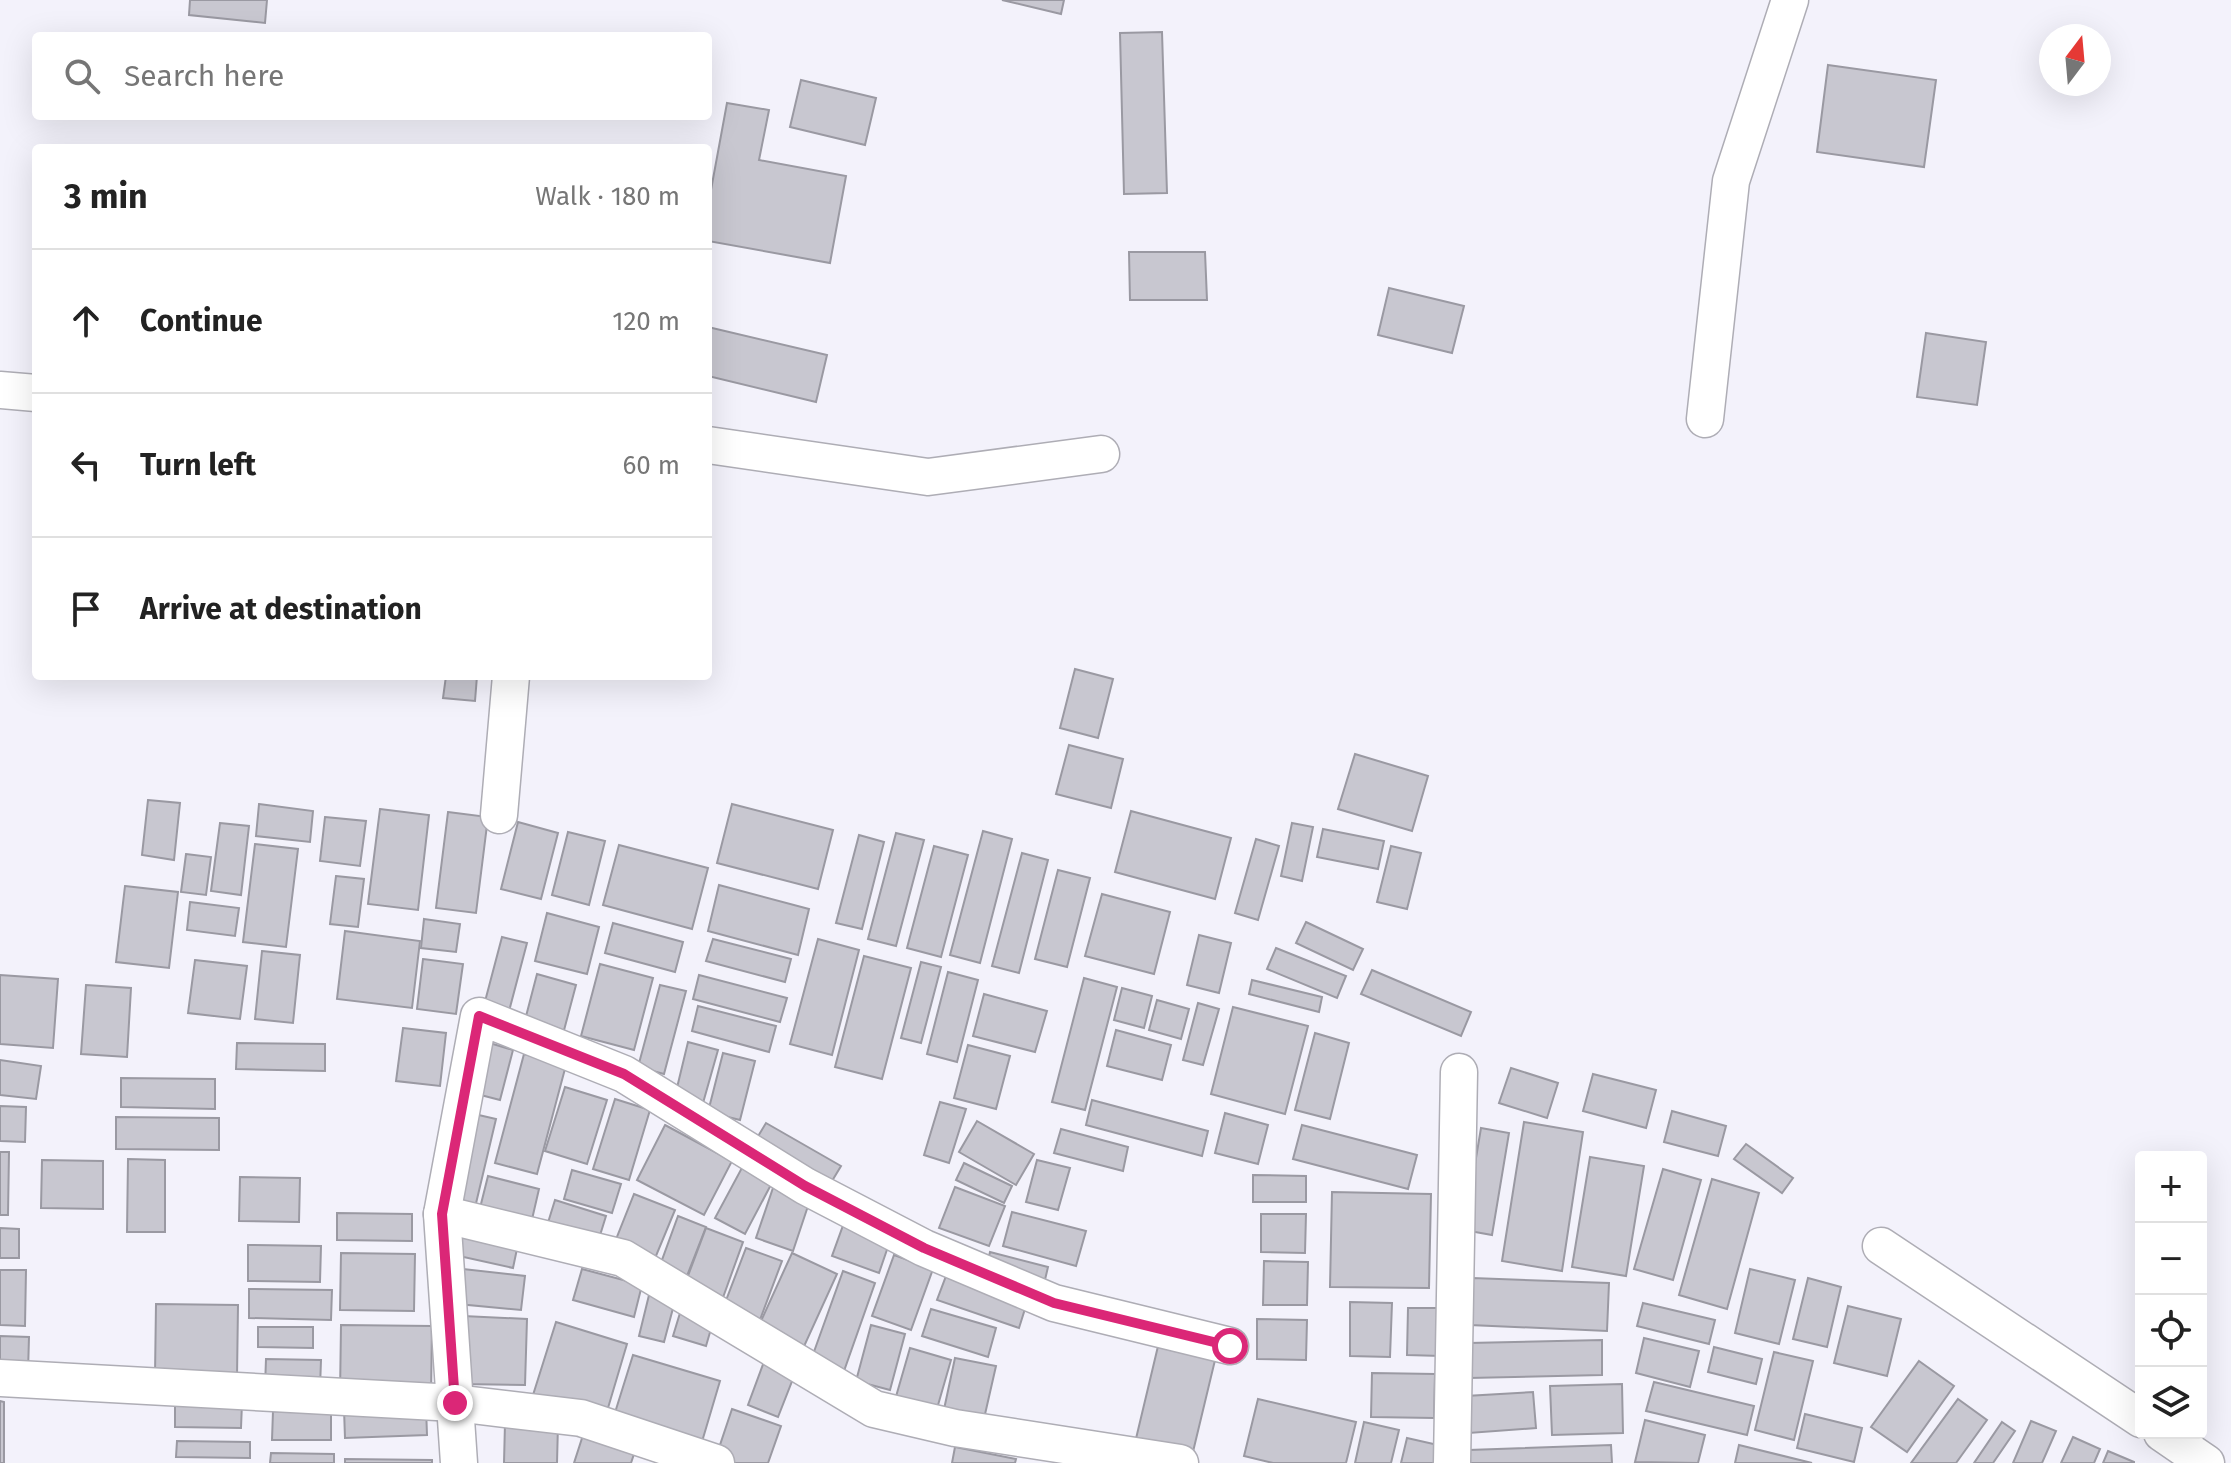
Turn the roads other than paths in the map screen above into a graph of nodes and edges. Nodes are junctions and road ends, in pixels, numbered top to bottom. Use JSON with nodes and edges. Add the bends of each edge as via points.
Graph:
{"nodes":[{"id":1,"x":1790,"y":0,"type":"edge"},
{"id":2,"x":0,"y":390,"type":"edge"},
{"id":3,"x":32,"y":393,"type":"edge"},
{"id":4,"x":1705,"y":419,"type":"dead end"},
{"id":5,"x":712,"y":446,"type":"edge"},
{"id":6,"x":1101,"y":454,"type":"dead end"},
{"id":7,"x":511,"y":680,"type":"edge"},
{"id":8,"x":499,"y":815,"type":"dead end"},
{"id":9,"x":1459,"y":1072,"type":"dead end"},
{"id":10,"x":442,"y":1214,"type":"junction"},
{"id":11,"x":1881,"y":1246,"type":"dead end"},
{"id":12,"x":1230,"y":1346,"type":"dead end"},
{"id":13,"x":0,"y":1378,"type":"edge"},
{"id":14,"x":455,"y":1403,"type":"junction"},
{"id":15,"x":2135,"y":1415,"type":"edge"},
{"id":16,"x":2171,"y":1439,"type":"edge"},
{"id":17,"x":1051,"y":1454,"type":"edge"},
{"id":18,"x":459,"y":1463,"type":"edge"},
{"id":19,"x":716,"y":1463,"type":"edge"},
{"id":20,"x":1180,"y":1463,"type":"edge"},
{"id":21,"x":1452,"y":1463,"type":"edge"},
{"id":22,"x":2206,"y":1463,"type":"edge"}],
"edges":[{"from":1,"to":4,"type":"street","via":[[1731,181]]},
{"from":2,"to":3,"type":"street"},
{"from":5,"to":6,"type":"street","via":[[928,477]]},
{"from":7,"to":8,"type":"street"},
{"from":9,"to":21,"type":"street"},
{"from":10,"to":12,"type":"street","via":[[479,1016],[624,1074],[805,1186],[924,1248],[1054,1303]]},
{"from":10,"to":14,"type":"street"},
{"from":10,"to":17,"type":"street","via":[[623,1258],[874,1409]]},
{"from":11,"to":15,"type":"street"},
{"from":13,"to":14,"type":"street"},
{"from":14,"to":18,"type":"street"},
{"from":14,"to":19,"type":"street","via":[[581,1418]]},
{"from":16,"to":22,"type":"street"},
{"from":17,"to":20,"type":"street"}]}
